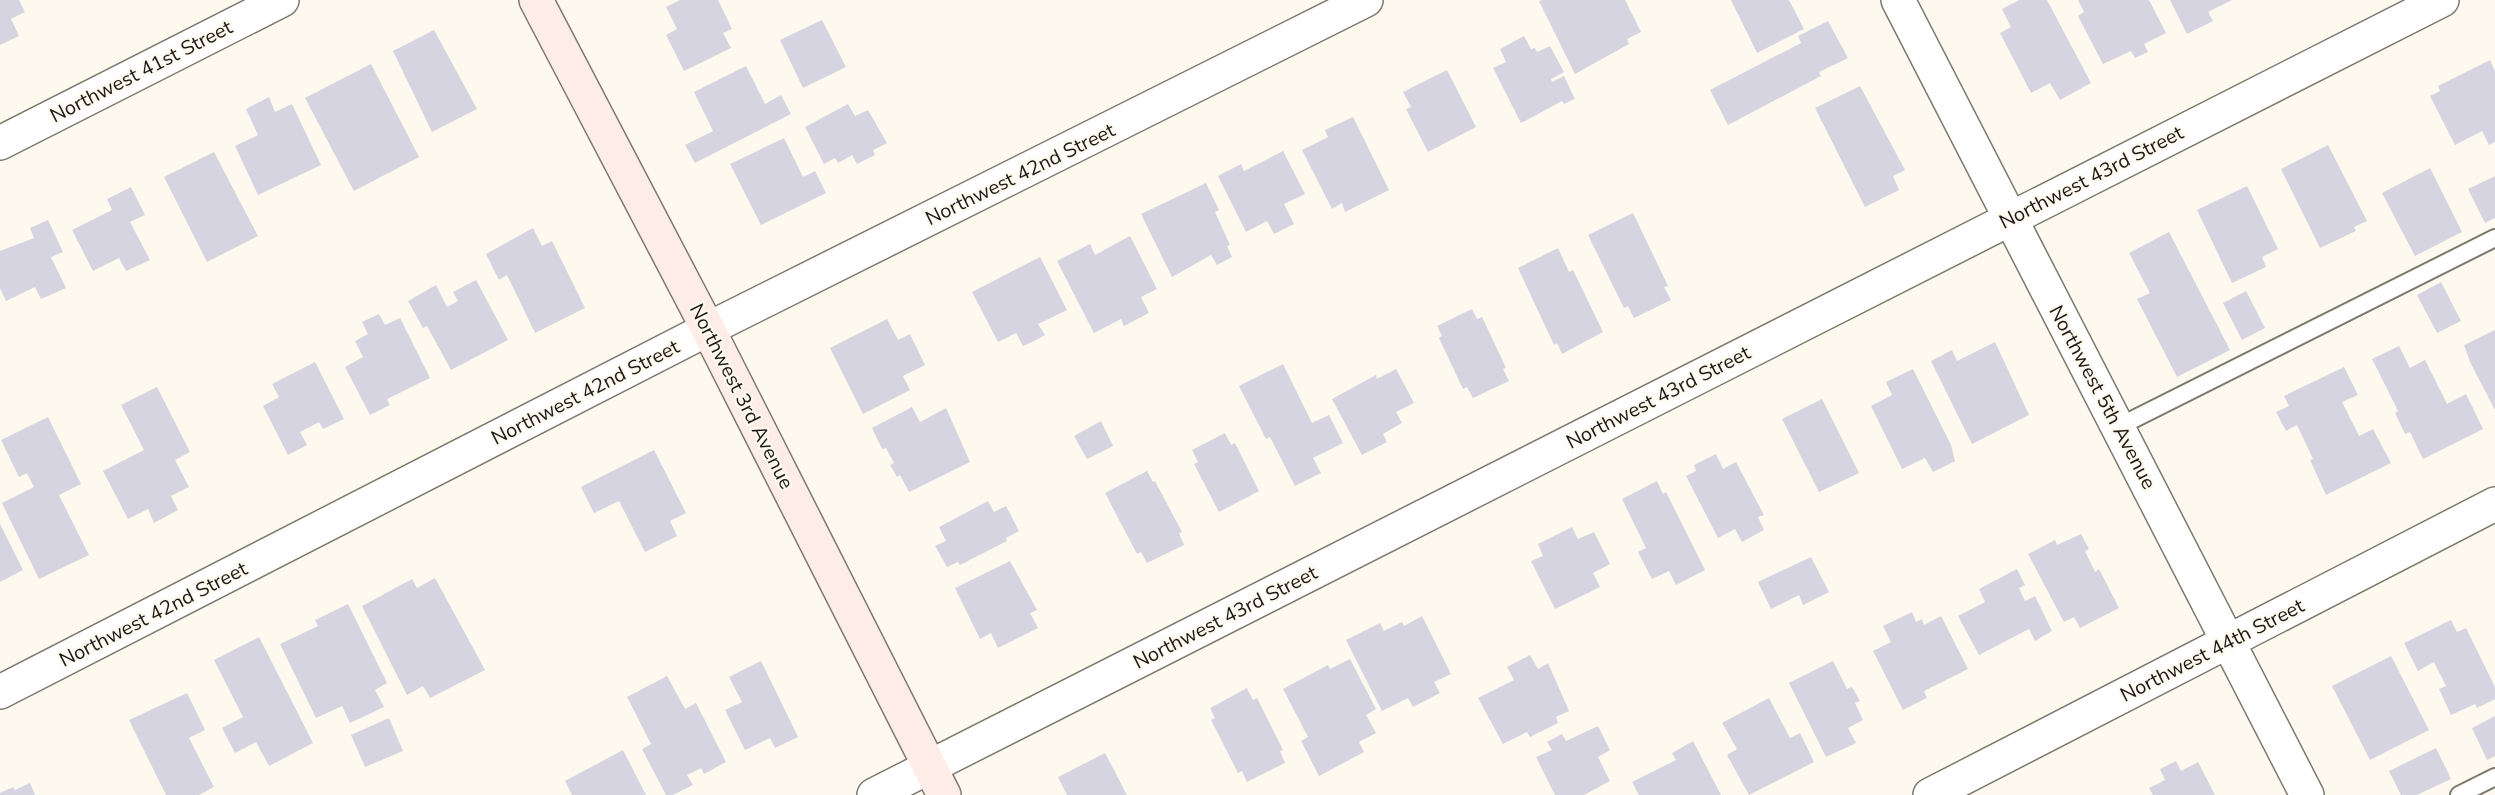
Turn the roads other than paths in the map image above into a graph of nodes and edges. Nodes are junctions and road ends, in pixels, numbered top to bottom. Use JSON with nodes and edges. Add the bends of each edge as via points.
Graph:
{"nodes":[{"id":1,"x":282,"y":0,"type":"edge"},
{"id":2,"x":536,"y":0,"type":"edge"},
{"id":3,"x":1366,"y":0,"type":"edge"},
{"id":4,"x":1898,"y":0,"type":"edge"},
{"id":5,"x":2442,"y":0,"type":"edge"},
{"id":6,"x":0,"y":143,"type":"edge"},
{"id":7,"x":2009,"y":219,"type":"junction"},
{"id":8,"x":2495,"y":238,"type":"edge"},
{"id":9,"x":708,"y":329,"type":"junction"},
{"id":10,"x":2118,"y":427,"type":"junction"},
{"id":11,"x":2495,"y":504,"type":"edge"},
{"id":12,"x":2230,"y":641,"type":"junction"},
{"id":13,"x":0,"y":692,"type":"edge"},
{"id":14,"x":2495,"y":777,"type":"edge"},
{"id":15,"x":937,"y":781,"type":"edge"},
{"id":16,"x":874,"y":795,"type":"edge"},
{"id":17,"x":1930,"y":795,"type":"edge"},
{"id":18,"x":2307,"y":795,"type":"edge"},
{"id":19,"x":2459,"y":795,"type":"edge"}],
"edges":[{"from":1,"to":6,"type":"street","name":"Northwest 41st Street"},
{"from":2,"to":9,"type":"street","name":"Northwest 3rd Avenue"},
{"from":3,"to":9,"type":"street","name":"Northwest 42nd Street"},
{"from":4,"to":7,"type":"street","name":"Northwest 5th Avenue"},
{"from":5,"to":7,"type":"street","name":"Northwest 43rd Street"},
{"from":7,"to":10,"type":"street","name":"Northwest 5th Avenue"},
{"from":7,"to":15,"type":"street","name":"Northwest 43rd Street"},
{"from":8,"to":10,"type":"lane"},
{"from":9,"to":13,"type":"street","name":"Northwest 42nd Street"},
{"from":9,"to":15,"type":"street","name":"Northwest 3rd Avenue"},
{"from":10,"to":12,"type":"street","name":"Northwest 5th Avenue"},
{"from":11,"to":12,"type":"street","name":"Northwest 44th Street"},
{"from":12,"to":17,"type":"street","name":"Northwest 44th Street"},
{"from":12,"to":18,"type":"street","name":"Northwest 5th Avenue"},
{"from":14,"to":19,"type":"lane"},
{"from":15,"to":16,"type":"street","name":"Northwest 43rd Street"}]}
